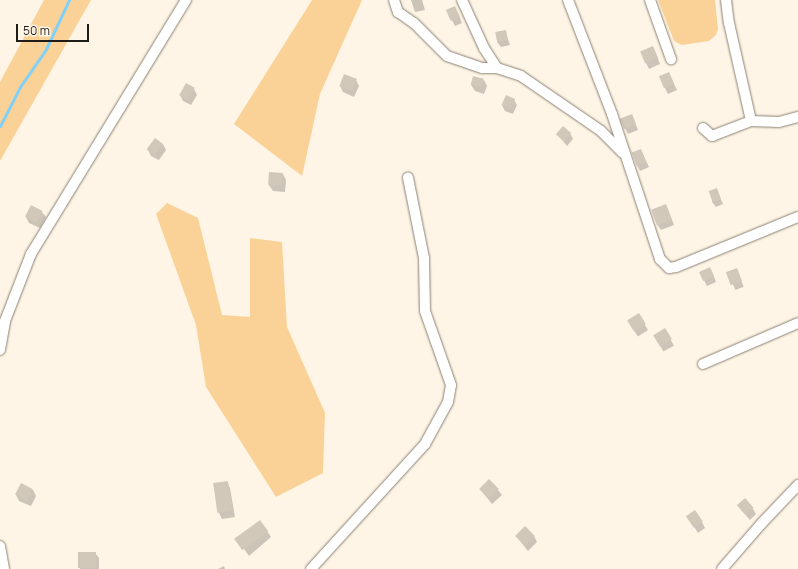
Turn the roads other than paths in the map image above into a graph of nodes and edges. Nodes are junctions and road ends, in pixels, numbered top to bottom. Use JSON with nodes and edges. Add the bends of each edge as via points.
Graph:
{"nodes":[{"id":1,"x":186,"y":0,"type":"edge"},
{"id":2,"x":394,"y":0,"type":"edge"},
{"id":3,"x":462,"y":0,"type":"edge"},
{"id":4,"x":568,"y":0,"type":"edge"},
{"id":5,"x":650,"y":0,"type":"edge"},
{"id":6,"x":726,"y":0,"type":"edge"},
{"id":7,"x":671,"y":59,"type":"dead end"},
{"id":8,"x":497,"y":68,"type":"junction"},
{"id":9,"x":798,"y":117,"type":"edge"},
{"id":10,"x":751,"y":121,"type":"junction"},
{"id":11,"x":703,"y":128,"type":"dead end"},
{"id":12,"x":625,"y":155,"type":"junction"},
{"id":13,"x":408,"y":178,"type":"dead end"},
{"id":14,"x":798,"y":217,"type":"edge"},
{"id":15,"x":798,"y":323,"type":"edge"},
{"id":16,"x":0,"y":350,"type":"edge"},
{"id":17,"x":702,"y":364,"type":"dead end"},
{"id":18,"x":798,"y":485,"type":"edge"},
{"id":19,"x":0,"y":546,"type":"edge"},
{"id":20,"x":4,"y":569,"type":"edge"},
{"id":21,"x":311,"y":569,"type":"edge"},
{"id":22,"x":722,"y":569,"type":"edge"}],
"edges":[{"from":1,"to":16,"type":"street","via":[[32,254],[6,322]]},
{"from":2,"to":8,"type":"street","via":[[398,12],[414,23],[447,56],[482,68]]},
{"from":3,"to":8,"type":"street","via":[[484,48]]},
{"from":4,"to":12,"type":"street"},
{"from":5,"to":7,"type":"street"},
{"from":6,"to":10,"type":"street"},
{"from":8,"to":12,"type":"street","via":[[521,76],[601,130]]},
{"from":9,"to":10,"type":"street","via":[[779,122]]},
{"from":10,"to":11,"type":"street","via":[[712,136]]},
{"from":12,"to":14,"type":"street","via":[[660,259],[669,268]]},
{"from":13,"to":21,"type":"street","via":[[424,258],[425,311],[451,385],[448,402],[424,444]]},
{"from":15,"to":17,"type":"street"},
{"from":18,"to":22,"type":"street"},
{"from":19,"to":20,"type":"street"}]}
